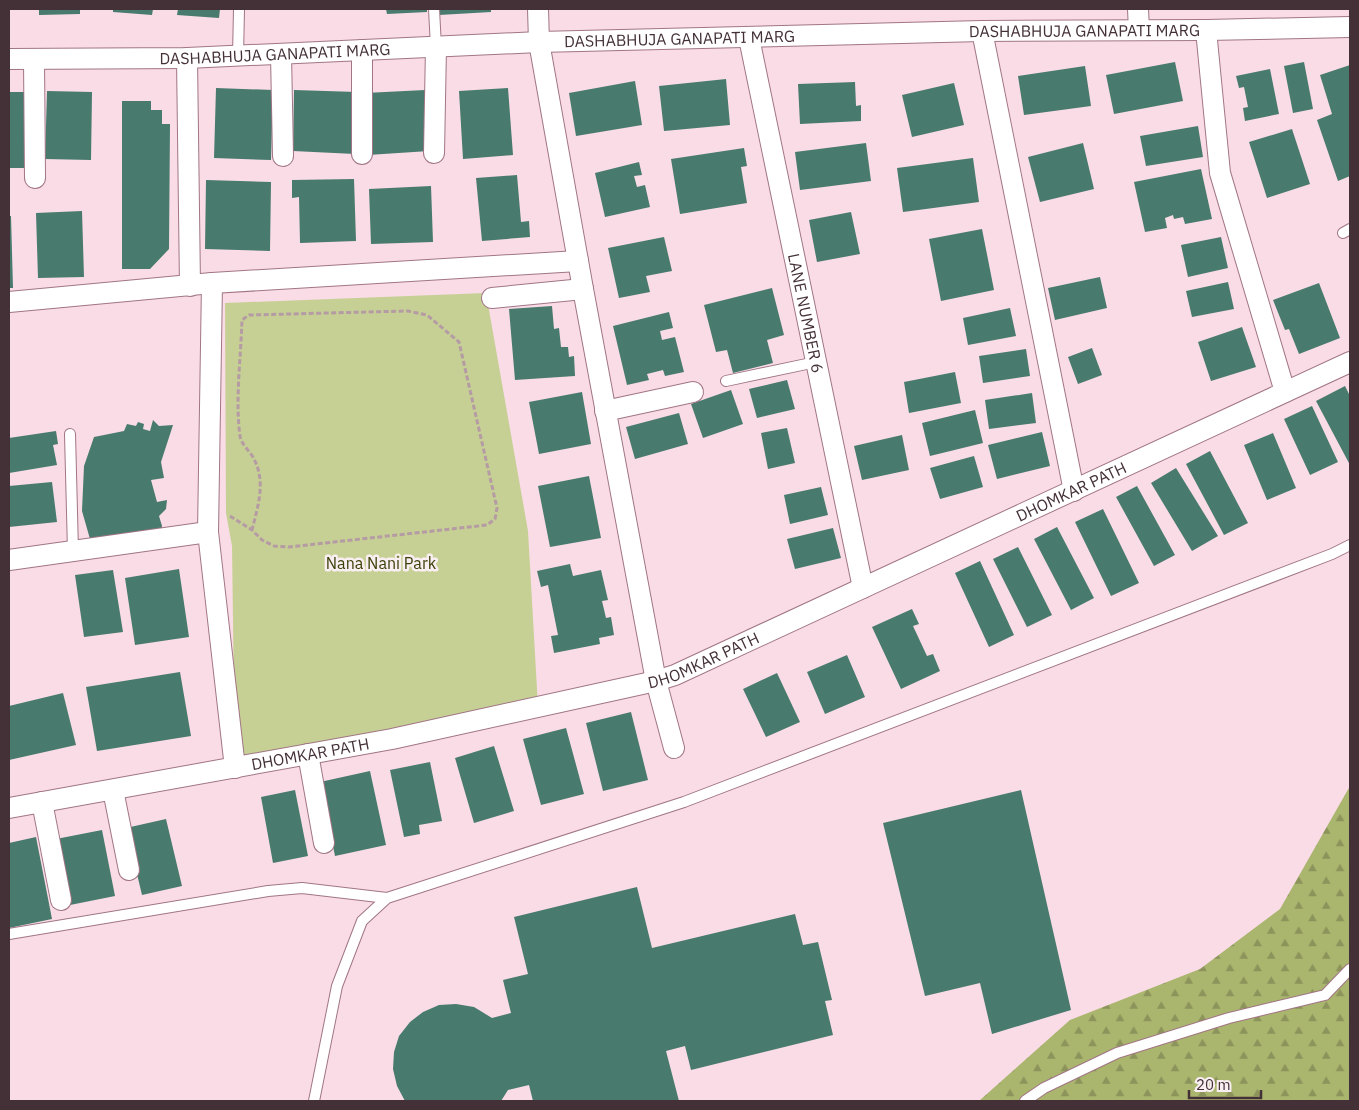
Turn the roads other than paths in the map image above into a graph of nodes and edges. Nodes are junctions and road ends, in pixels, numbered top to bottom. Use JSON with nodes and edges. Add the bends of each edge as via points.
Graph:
{"nodes":[{"id":1,"x":239,"y":9,"type":"edge"},
{"id":2,"x":434,"y":9,"type":"edge"},
{"id":3,"x":538,"y":9,"type":"edge"},
{"id":4,"x":1138,"y":9,"type":"edge"},
{"id":5,"x":1350,"y":27,"type":"edge"},
{"id":6,"x":1139,"y":30,"type":"junction"},
{"id":7,"x":1206,"y":30,"type":"junction"},
{"id":8,"x":982,"y":32,"type":"junction"},
{"id":9,"x":750,"y":38,"type":"junction"},
{"id":10,"x":539,"y":42,"type":"junction"},
{"id":11,"x":436,"y":47,"type":"junction"},
{"id":12,"x":362,"y":50,"type":"junction"},
{"id":13,"x":281,"y":54,"type":"junction"},
{"id":14,"x":238,"y":56,"type":"junction"},
{"id":15,"x":187,"y":58,"type":"junction"},
{"id":16,"x":9,"y":59,"type":"edge"},
{"id":17,"x":34,"y":59,"type":"junction"},
{"id":18,"x":362,"y":154,"type":"dead end"},
{"id":19,"x":434,"y":154,"type":"dead end"},
{"id":20,"x":283,"y":156,"type":"dead end"},
{"id":21,"x":35,"y":178,"type":"dead end"},
{"id":22,"x":578,"y":261,"type":"junction"},
{"id":23,"x":212,"y":283,"type":"junction"},
{"id":24,"x":190,"y":286,"type":"junction"},
{"id":25,"x":582,"y":289,"type":"junction"},
{"id":26,"x":492,"y":298,"type":"dead end"},
{"id":27,"x":9,"y":302,"type":"edge"},
{"id":28,"x":816,"y":362,"type":"junction"},
{"id":29,"x":1350,"y":362,"type":"edge"},
{"id":30,"x":726,"y":380,"type":"dead end"},
{"id":31,"x":693,"y":392,"type":"dead end"},
{"id":32,"x":1285,"y":392,"type":"junction"},
{"id":33,"x":606,"y":411,"type":"junction"},
{"id":34,"x":70,"y":434,"type":"dead end"},
{"id":35,"x":1074,"y":491,"type":"junction"},
{"id":36,"x":208,"y":532,"type":"junction"},
{"id":37,"x":1350,"y":545,"type":"edge"},
{"id":38,"x":73,"y":551,"type":"junction"},
{"id":39,"x":9,"y":560,"type":"edge"},
{"id":40,"x":863,"y":588,"type":"junction"},
{"id":41,"x":656,"y":681,"type":"junction"},
{"id":42,"x":674,"y":748,"type":"dead end"},
{"id":43,"x":308,"y":754,"type":"junction"},
{"id":44,"x":235,"y":768,"type":"junction"},
{"id":45,"x":113,"y":790,"type":"junction"},
{"id":46,"x":42,"y":802,"type":"junction"},
{"id":47,"x":9,"y":808,"type":"edge"},
{"id":48,"x":324,"y":843,"type":"dead end"},
{"id":49,"x":129,"y":870,"type":"dead end"},
{"id":50,"x":387,"y":898,"type":"junction"},
{"id":51,"x":61,"y":900,"type":"dead end"},
{"id":52,"x":9,"y":934,"type":"edge"},
{"id":53,"x":1350,"y":969,"type":"edge"},
{"id":54,"x":314,"y":1101,"type":"edge"},
{"id":55,"x":1025,"y":1101,"type":"edge"}],
"edges":[{"from":1,"to":14,"type":"lane"},
{"from":2,"to":11,"type":"lane"},
{"from":3,"to":10,"type":"street"},
{"from":4,"to":6,"type":"street"},
{"from":5,"to":7,"type":"street","name":"DASHABHUJA GANAPATI MARG"},
{"from":6,"to":7,"type":"street","name":"DASHABHUJA GANAPATI MARG"},
{"from":6,"to":8,"type":"street","name":"DASHABHUJA GANAPATI MARG"},
{"from":7,"to":32,"type":"street","via":[[1220,172]]},
{"from":8,"to":9,"type":"street","name":"DASHABHUJA GANAPATI MARG"},
{"from":8,"to":35,"type":"street"},
{"from":9,"to":10,"type":"street","name":"DASHABHUJA GANAPATI MARG"},
{"from":9,"to":28,"type":"street","name":"LANE NUMBER 6"},
{"from":10,"to":11,"type":"street","name":"DASHABHUJA GANAPATI MARG"},
{"from":10,"to":22,"type":"street"},
{"from":11,"to":12,"type":"street","name":"DASHABHUJA GANAPATI MARG"},
{"from":11,"to":19,"type":"street"},
{"from":12,"to":13,"type":"street","name":"DASHABHUJA GANAPATI MARG"},
{"from":12,"to":18,"type":"street"},
{"from":13,"to":14,"type":"street","name":"DASHABHUJA GANAPATI MARG"},
{"from":13,"to":20,"type":"street"},
{"from":14,"to":15,"type":"street","name":"DASHABHUJA GANAPATI MARG"},
{"from":15,"to":17,"type":"street","name":"DASHABHUJA GANAPATI MARG"},
{"from":15,"to":24,"type":"street"},
{"from":16,"to":17,"type":"street","name":"DASHABHUJA GANAPATI MARG"},
{"from":17,"to":21,"type":"street"},
{"from":22,"to":23,"type":"street"},
{"from":22,"to":25,"type":"street"},
{"from":23,"to":24,"type":"street"},
{"from":23,"to":36,"type":"street"},
{"from":24,"to":27,"type":"street"},
{"from":25,"to":26,"type":"street"},
{"from":25,"to":33,"type":"street"},
{"from":28,"to":30,"type":"lane"},
{"from":28,"to":40,"type":"street","name":"LANE NUMBER 6"},
{"from":29,"to":32,"type":"street","name":"DHOMKAR PATH"},
{"from":31,"to":33,"type":"street"},
{"from":32,"to":35,"type":"street","name":"DHOMKAR PATH"},
{"from":33,"to":41,"type":"street"},
{"from":34,"to":38,"type":"lane"},
{"from":35,"to":40,"type":"street","name":"DHOMKAR PATH"},
{"from":36,"to":38,"type":"street"},
{"from":36,"to":44,"type":"street"},
{"from":37,"to":50,"type":"lane","via":[[684,802]]},
{"from":38,"to":39,"type":"street"},
{"from":40,"to":41,"type":"street","name":"DHOMKAR PATH"},
{"from":41,"to":42,"type":"street"},
{"from":41,"to":43,"type":"street","name":"DHOMKAR PATH","via":[[392,739]]},
{"from":43,"to":44,"type":"street","name":"DHOMKAR PATH"},
{"from":43,"to":48,"type":"street"},
{"from":44,"to":45,"type":"street","name":"DHOMKAR PATH"},
{"from":45,"to":46,"type":"street","name":"DHOMKAR PATH"},
{"from":45,"to":49,"type":"street"},
{"from":46,"to":47,"type":"street","name":"DHOMKAR PATH"},
{"from":46,"to":51,"type":"street"},
{"from":50,"to":52,"type":"lane","via":[[302,888],[268,891]]},
{"from":50,"to":54,"type":"lane","via":[[362,921],[337,986]]},
{"from":53,"to":55,"type":"lane","via":[[1325,995],[1229,1018],[1117,1053],[1044,1088]]}]}
